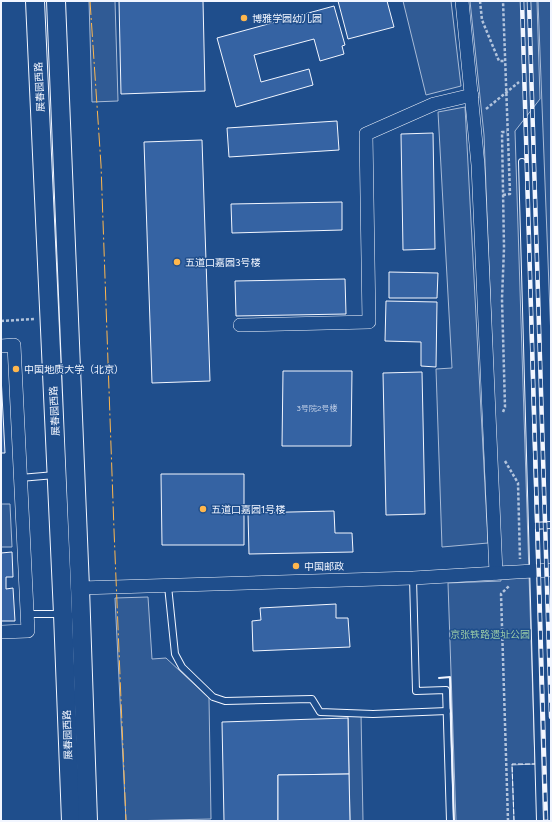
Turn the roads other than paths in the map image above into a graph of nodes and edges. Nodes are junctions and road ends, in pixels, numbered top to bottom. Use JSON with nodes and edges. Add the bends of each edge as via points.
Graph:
{"nodes":[{"id":1,"x":35,"y":1,"type":"edge"},
{"id":2,"x":56,"y":1,"type":"edge"},
{"id":3,"x":462,"y":1,"type":"edge"},
{"id":4,"x":472,"y":95,"type":"junction"},
{"id":5,"x":522,"y":162,"type":"dead end"},
{"id":6,"x":240,"y":325,"type":"dead end"},
{"id":7,"x":1,"y":346,"type":"edge"},
{"id":8,"x":57,"y":475,"type":"junction"},
{"id":9,"x":20,"y":478,"type":"junction"},
{"id":10,"x":551,"y":525,"type":"edge"},
{"id":11,"x":532,"y":526,"type":"junction"},
{"id":12,"x":551,"y":570,"type":"edge"},
{"id":13,"x":533,"y":571,"type":"junction"},
{"id":14,"x":496,"y":574,"type":"junction"},
{"id":15,"x":413,"y":578,"type":"junction"},
{"id":16,"x":168,"y":586,"type":"junction"},
{"id":17,"x":80,"y":588,"type":"junction"},
{"id":18,"x":27,"y":614,"type":"junction"},
{"id":19,"x":72,"y":614,"type":"junction"},
{"id":20,"x":1,"y":632,"type":"edge"},
{"id":21,"x":447,"y":711,"type":"junction"},
{"id":22,"x":70,"y":821,"type":"edge"},
{"id":23,"x":88,"y":821,"type":"edge"},
{"id":24,"x":450,"y":821,"type":"edge"},
{"id":25,"x":540,"y":821,"type":"edge"}],
"edges":[{"from":1,"to":8,"type":"main road","name":"展春园西路"},
{"from":2,"to":17,"type":"main road","name":"展春园西路"},
{"from":3,"to":4,"type":"street"},
{"from":4,"to":6,"type":"street","via":[[434,104],[366,134],[369,322]]},
{"from":4,"to":14,"type":"street","via":[[478,165]]},
{"from":5,"to":11,"type":"lane"},
{"from":7,"to":9,"type":"street","via":[[14,345]]},
{"from":8,"to":9,"type":"lane"},
{"from":8,"to":19,"type":"main road","name":"展春园西路"},
{"from":9,"to":18,"type":"street"},
{"from":10,"to":11,"type":"lane"},
{"from":11,"to":13,"type":"lane"},
{"from":12,"to":13,"type":"street"},
{"from":13,"to":14,"type":"street"},
{"from":13,"to":25,"type":"lane"},
{"from":14,"to":15,"type":"street"},
{"from":15,"to":16,"type":"street"},
{"from":15,"to":21,"type":"lane","via":[[416,690],[446,690]]},
{"from":16,"to":17,"type":"street"},
{"from":16,"to":21,"type":"lane","via":[[176,654],[182,667],[213,696],[225,701],[312,699],[320,712],[373,714]]},
{"from":17,"to":19,"type":"main road","name":"展春园西路"},
{"from":18,"to":19,"type":"lane"},
{"from":18,"to":20,"type":"street","via":[[28,631]]},
{"from":19,"to":22,"type":"main road","name":"展春园西路"},
{"from":19,"to":23,"type":"main road","name":"展春园西路"},
{"from":21,"to":24,"type":"lane"}]}
